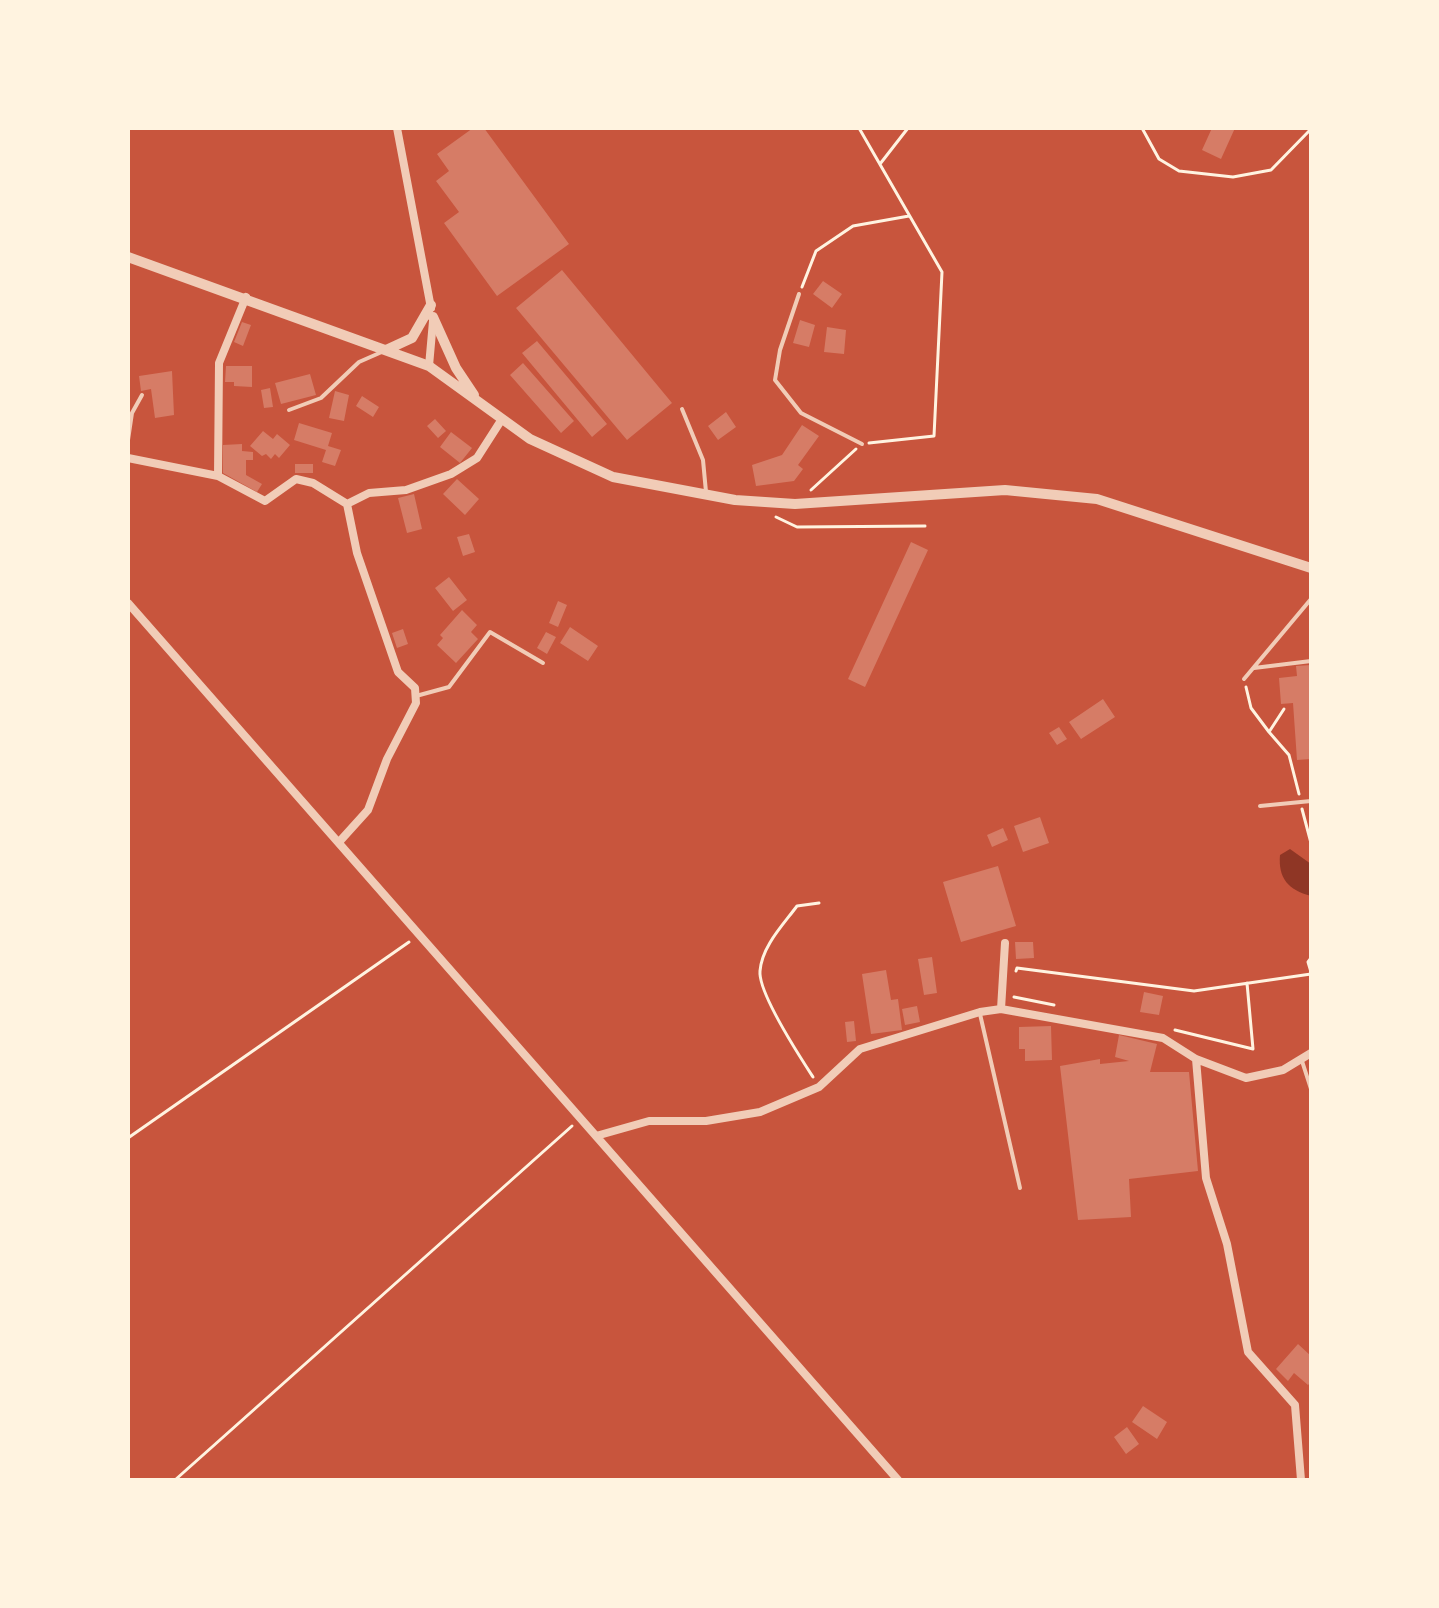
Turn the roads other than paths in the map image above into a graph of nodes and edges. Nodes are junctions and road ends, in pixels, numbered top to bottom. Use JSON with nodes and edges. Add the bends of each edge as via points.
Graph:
{"nodes":[{"id":1,"x":397,"y":128,"type":"edge"},
{"id":2,"x":128,"y":257,"type":"edge"},
{"id":3,"x":799,"y":294,"type":"road end"},
{"id":4,"x":246,"y":297,"type":"junction"},
{"id":5,"x":431,"y":305,"type":"junction"},
{"id":6,"x":433,"y":317,"type":"junction"},
{"id":7,"x":386,"y":350,"type":"junction"},
{"id":8,"x":429,"y":366,"type":"junction"},
{"id":9,"x":142,"y":395,"type":"dead end"},
{"id":10,"x":480,"y":403,"type":"junction"},
{"id":11,"x":682,"y":409,"type":"dead end"},
{"id":12,"x":289,"y":410,"type":"dead end"},
{"id":13,"x":502,"y":419,"type":"junction"},
{"id":14,"x":128,"y":440,"type":"edge"},
{"id":15,"x":862,"y":444,"type":"road end"},
{"id":16,"x":128,"y":458,"type":"edge"},
{"id":17,"x":218,"y":476,"type":"junction"},
{"id":18,"x":707,"y":494,"type":"junction"},
{"id":19,"x":347,"y":504,"type":"junction"},
{"id":20,"x":1311,"y":568,"type":"edge"},
{"id":21,"x":1311,"y":599,"type":"edge"},
{"id":22,"x":128,"y":603,"type":"edge"},
{"id":23,"x":1311,"y":661,"type":"edge"},
{"id":24,"x":543,"y":663,"type":"dead end"},
{"id":25,"x":1252,"y":669,"type":"junction"},
{"id":26,"x":1244,"y":679,"type":"road end"},
{"id":27,"x":416,"y":696,"type":"junction"},
{"id":28,"x":1311,"y":801,"type":"edge"},
{"id":29,"x":1260,"y":806,"type":"dead end"},
{"id":30,"x":340,"y":841,"type":"junction"},
{"id":31,"x":1005,"y":943,"type":"dead end"},
{"id":32,"x":1001,"y":1009,"type":"junction"},
{"id":33,"x":980,"y":1012,"type":"junction"},
{"id":34,"x":1311,"y":1053,"type":"edge"},
{"id":35,"x":1196,"y":1059,"type":"junction"},
{"id":36,"x":1301,"y":1059,"type":"junction"},
{"id":37,"x":1311,"y":1089,"type":"edge"},
{"id":38,"x":596,"y":1136,"type":"junction"},
{"id":39,"x":1020,"y":1188,"type":"dead end"},
{"id":40,"x":898,"y":1480,"type":"edge"},
{"id":41,"x":1301,"y":1480,"type":"edge"}],
"edges":[{"from":1,"to":5,"type":"street"},
{"from":2,"to":4,"type":"street"},
{"from":3,"to":15,"type":"lane","via":[[775,380],[801,413]]},
{"from":4,"to":7,"type":"street"},
{"from":4,"to":17,"type":"street","via":[[219,363]]},
{"from":5,"to":6,"type":"street"},
{"from":5,"to":7,"type":"street","via":[[412,338]]},
{"from":6,"to":8,"type":"street"},
{"from":6,"to":10,"type":"street","via":[[456,368]]},
{"from":7,"to":8,"type":"street"},
{"from":7,"to":12,"type":"lane","via":[[359,362],[321,398]]},
{"from":8,"to":10,"type":"street"},
{"from":9,"to":14,"type":"lane","via":[[132,413]]},
{"from":10,"to":13,"type":"street"},
{"from":11,"to":18,"type":"lane","via":[[703,460]]},
{"from":13,"to":18,"type":"street","via":[[570,461],[613,477]]},
{"from":13,"to":19,"type":"street","via":[[477,458],[451,474],[406,490],[369,493]]},
{"from":16,"to":17,"type":"street"},
{"from":17,"to":19,"type":"street","via":[[265,501],[296,479]]},
{"from":18,"to":20,"type":"street","via":[[795,504],[1005,490],[1097,499]]},
{"from":19,"to":27,"type":"street","via":[[357,553],[398,672]]},
{"from":21,"to":25,"type":"lane"},
{"from":22,"to":30,"type":"street"},
{"from":23,"to":25,"type":"lane"},
{"from":24,"to":27,"type":"lane","via":[[490,632],[449,687]]},
{"from":25,"to":26,"type":"lane"},
{"from":27,"to":30,"type":"street","via":[[368,810]]},
{"from":28,"to":29,"type":"lane"},
{"from":30,"to":38,"type":"street"},
{"from":31,"to":32,"type":"street"},
{"from":32,"to":33,"type":"street"},
{"from":32,"to":35,"type":"street","via":[[1163,1038]]},
{"from":33,"to":38,"type":"street","via":[[860,1049],[819,1087],[760,1112],[706,1121],[649,1121]]},
{"from":33,"to":39,"type":"lane"},
{"from":34,"to":36,"type":"street"},
{"from":35,"to":36,"type":"street","via":[[1246,1078],[1283,1070]]},
{"from":35,"to":41,"type":"street","via":[[1206,1178],[1227,1244],[1248,1352],[1295,1405]]},
{"from":36,"to":37,"type":"lane"},
{"from":38,"to":40,"type":"street"}]}
